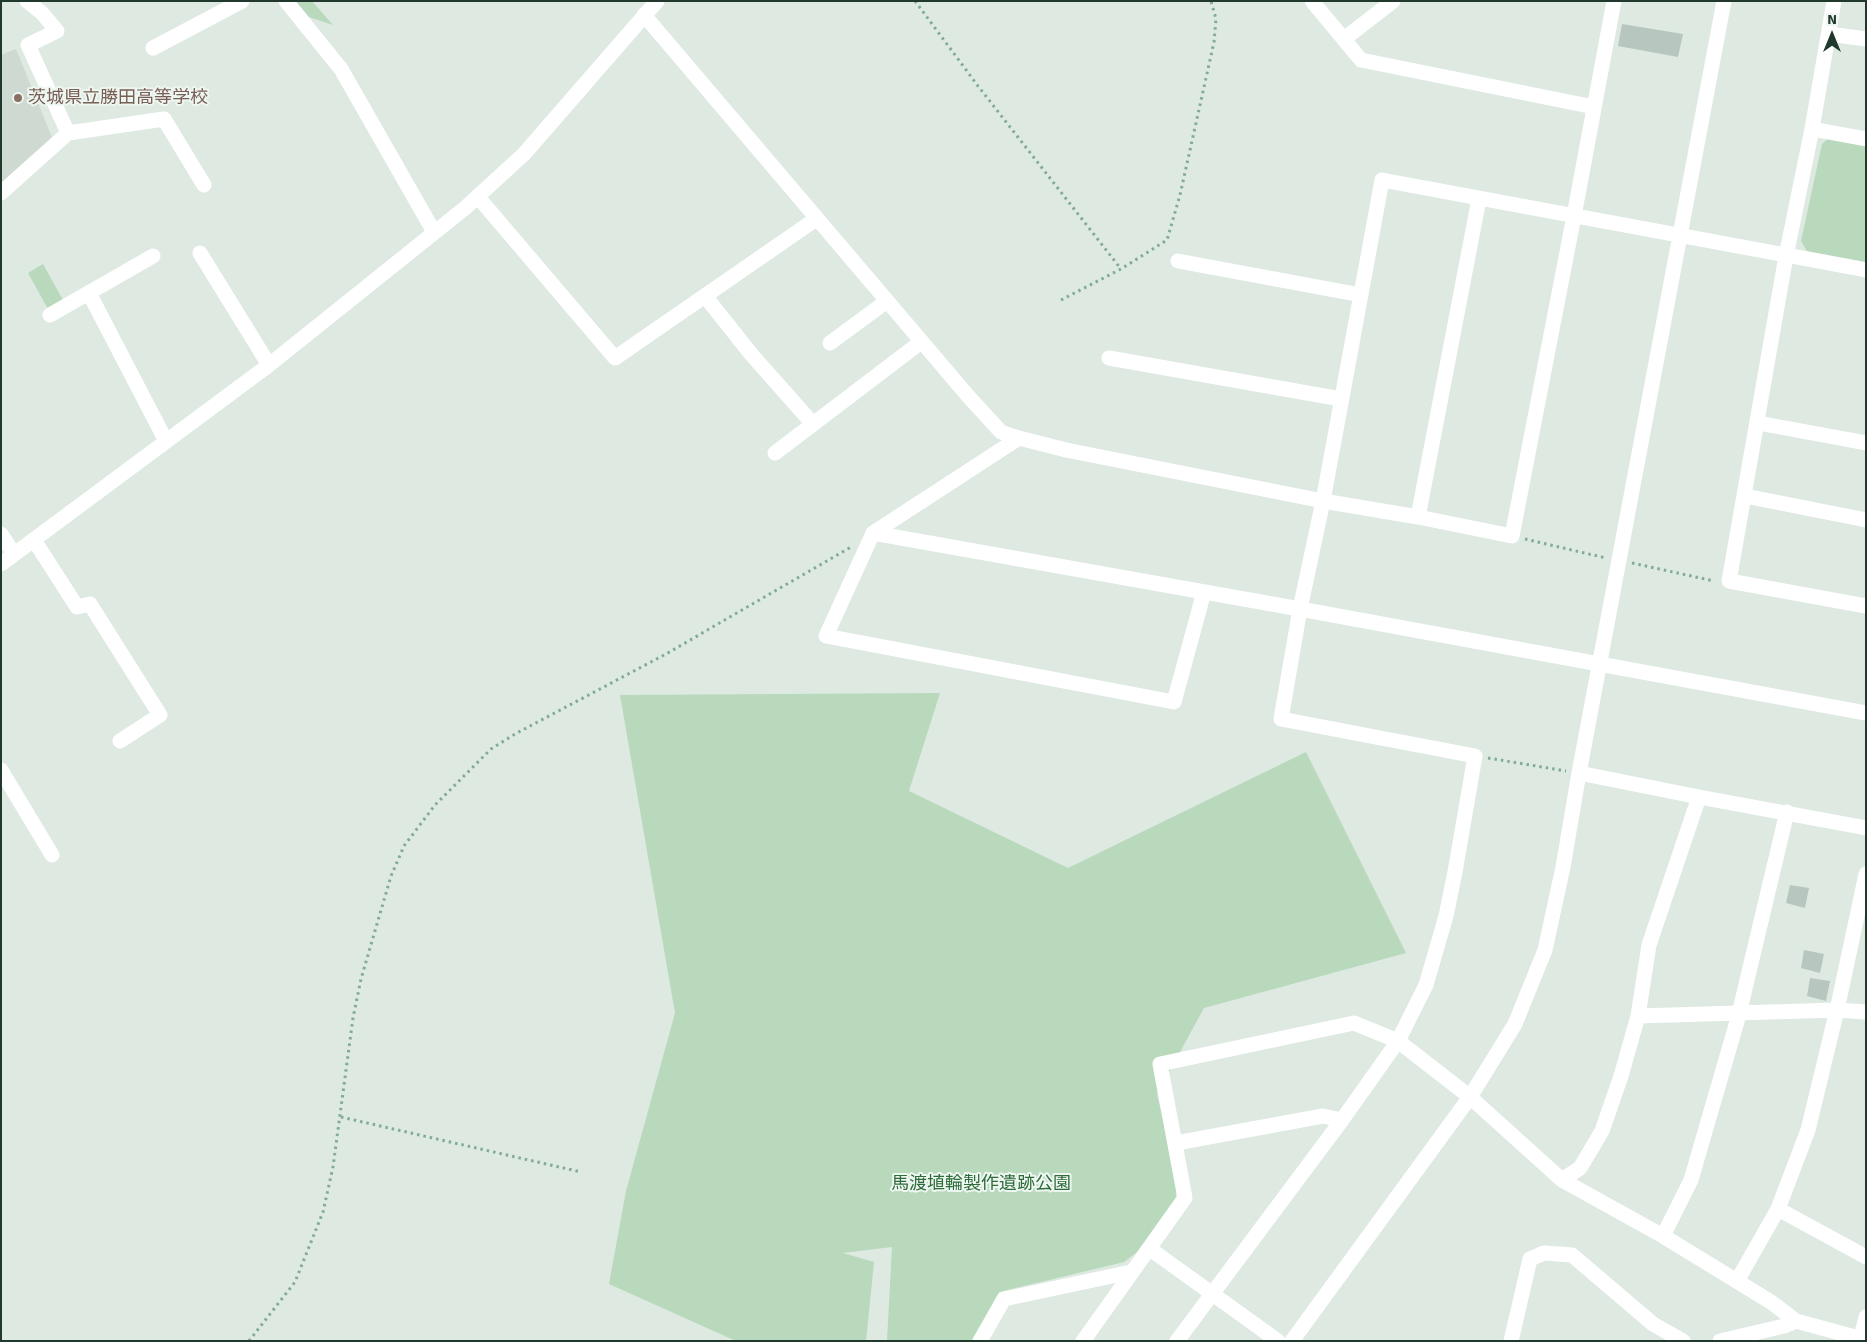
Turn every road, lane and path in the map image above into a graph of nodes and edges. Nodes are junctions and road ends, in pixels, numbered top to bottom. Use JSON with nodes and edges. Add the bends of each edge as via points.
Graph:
{"nodes":[{"id":1,"x":27,"y":1,"type":"edge"},
{"id":2,"x":242,"y":1,"type":"edge"},
{"id":3,"x":286,"y":1,"type":"edge"},
{"id":4,"x":657,"y":1,"type":"edge"},
{"id":5,"x":915,"y":1,"type":"edge"},
{"id":6,"x":1211,"y":1,"type":"edge"},
{"id":7,"x":1312,"y":1,"type":"edge"},
{"id":8,"x":1393,"y":1,"type":"edge"},
{"id":9,"x":1724,"y":1,"type":"edge"},
{"id":10,"x":1834,"y":1,"type":"edge"},
{"id":11,"x":1610,"y":2,"type":"edge"},
{"id":12,"x":644,"y":15,"type":"junction"},
{"id":13,"x":1828,"y":34,"type":"junction"},
{"id":14,"x":1344,"y":39,"type":"junction"},
{"id":15,"x":1866,"y":39,"type":"edge"},
{"id":16,"x":153,"y":48,"type":"dead end"},
{"id":17,"x":1594,"y":107,"type":"junction"},
{"id":18,"x":1812,"y":129,"type":"junction"},
{"id":19,"x":68,"y":133,"type":"junction"},
{"id":20,"x":1866,"y":139,"type":"edge"},
{"id":21,"x":204,"y":185,"type":"dead end"},
{"id":22,"x":1,"y":194,"type":"edge"},
{"id":23,"x":478,"y":197,"type":"junction"},
{"id":24,"x":1479,"y":199,"type":"junction"},
{"id":25,"x":1574,"y":216,"type":"junction"},
{"id":26,"x":816,"y":219,"type":"junction"},
{"id":27,"x":434,"y":232,"type":"junction"},
{"id":28,"x":1680,"y":237,"type":"junction"},
{"id":29,"x":200,"y":253,"type":"dead end"},
{"id":30,"x":152,"y":256,"type":"dead end"},
{"id":31,"x":1786,"y":256,"type":"junction"},
{"id":32,"x":1178,"y":261,"type":"dead end"},
{"id":33,"x":1121,"y":269,"type":"junction"},
{"id":34,"x":1866,"y":270,"type":"edge"},
{"id":35,"x":89,"y":293,"type":"junction"},
{"id":36,"x":1361,"y":295,"type":"junction"},
{"id":37,"x":705,"y":296,"type":"junction"},
{"id":38,"x":1061,"y":300,"type":"dead end"},
{"id":39,"x":887,"y":301,"type":"junction"},
{"id":40,"x":50,"y":315,"type":"dead end"},
{"id":41,"x":922,"y":342,"type":"junction"},
{"id":42,"x":830,"y":343,"type":"dead end"},
{"id":43,"x":1109,"y":358,"type":"dead end"},
{"id":44,"x":269,"y":365,"type":"junction"},
{"id":45,"x":1342,"y":400,"type":"junction"},
{"id":46,"x":813,"y":424,"type":"junction"},
{"id":47,"x":1758,"y":424,"type":"junction"},
{"id":48,"x":1019,"y":438,"type":"junction"},
{"id":49,"x":166,"y":441,"type":"junction"},
{"id":50,"x":1866,"y":443,"type":"edge"},
{"id":51,"x":775,"y":453,"type":"dead end"},
{"id":52,"x":1745,"y":496,"type":"junction"},
{"id":53,"x":1323,"y":501,"type":"junction"},
{"id":54,"x":1418,"y":517,"type":"junction"},
{"id":55,"x":1866,"y":520,"type":"edge"},
{"id":56,"x":873,"y":533,"type":"junction"},
{"id":57,"x":1,"y":534,"type":"edge"},
{"id":58,"x":1512,"y":536,"type":"junction"},
{"id":59,"x":34,"y":540,"type":"junction"},
{"id":60,"x":14,"y":554,"type":"junction"},
{"id":61,"x":1619,"y":560,"type":"junction"},
{"id":62,"x":1,"y":564,"type":"edge"},
{"id":63,"x":1729,"y":581,"type":"junction"},
{"id":64,"x":1204,"y":592,"type":"junction"},
{"id":65,"x":1866,"y":606,"type":"edge"},
{"id":66,"x":1300,"y":609,"type":"junction"},
{"id":67,"x":1599,"y":664,"type":"junction"},
{"id":68,"x":1866,"y":713,"type":"edge"},
{"id":69,"x":120,"y":741,"type":"dead end"},
{"id":70,"x":1474,"y":756,"type":"junction"},
{"id":71,"x":1,"y":770,"type":"edge"},
{"id":72,"x":1579,"y":773,"type":"junction"},
{"id":73,"x":1699,"y":797,"type":"junction"},
{"id":74,"x":1787,"y":812,"type":"junction"},
{"id":75,"x":1866,"y":828,"type":"edge"},
{"id":76,"x":52,"y":855,"type":"dead end"},
{"id":77,"x":1866,"y":874,"type":"edge"},
{"id":78,"x":1837,"y":1010,"type":"junction"},
{"id":79,"x":1740,"y":1012,"type":"junction"},
{"id":80,"x":1866,"y":1012,"type":"edge"},
{"id":81,"x":1638,"y":1016,"type":"junction"},
{"id":82,"x":1398,"y":1041,"type":"junction"},
{"id":83,"x":1470,"y":1097,"type":"junction"},
{"id":84,"x":341,"y":1117,"type":"junction"},
{"id":85,"x":1342,"y":1120,"type":"junction"},
{"id":86,"x":1176,"y":1143,"type":"junction"},
{"id":87,"x":581,"y":1172,"type":"dead end"},
{"id":88,"x":1562,"y":1180,"type":"junction"},
{"id":89,"x":1778,"y":1209,"type":"junction"},
{"id":90,"x":1663,"y":1236,"type":"junction"},
{"id":91,"x":1150,"y":1249,"type":"junction"},
{"id":92,"x":1866,"y":1258,"type":"edge"},
{"id":93,"x":1131,"y":1272,"type":"junction"},
{"id":94,"x":1737,"y":1281,"type":"junction"},
{"id":95,"x":1211,"y":1294,"type":"junction"},
{"id":96,"x":1866,"y":1317,"type":"edge"},
{"id":97,"x":1796,"y":1321,"type":"junction"},
{"id":98,"x":1862,"y":1340,"type":"edge"},
{"id":99,"x":249,"y":1341,"type":"edge"},
{"id":100,"x":980,"y":1341,"type":"edge"},
{"id":101,"x":1083,"y":1341,"type":"edge"},
{"id":102,"x":1177,"y":1341,"type":"edge"},
{"id":103,"x":1278,"y":1341,"type":"edge"},
{"id":104,"x":1292,"y":1341,"type":"edge"},
{"id":105,"x":1511,"y":1341,"type":"edge"},
{"id":106,"x":1682,"y":1341,"type":"edge"},
{"id":107,"x":1720,"y":1341,"type":"edge"}],
"edges":[{"from":1,"to":19,"type":"street","via":[[57,31],[28,44]]},
{"from":2,"to":16,"type":"street"},
{"from":3,"to":27,"type":"street","via":[[340,69]]},
{"from":4,"to":12,"type":"street"},
{"from":5,"to":33,"type":"path"},
{"from":6,"to":33,"type":"path","via":[[1216,19],[1214,42],[1167,240]]},
{"from":7,"to":14,"type":"street"},
{"from":8,"to":14,"type":"street"},
{"from":9,"to":28,"type":"street"},
{"from":10,"to":13,"type":"street"},
{"from":11,"to":17,"type":"street"},
{"from":12,"to":23,"type":"street","via":[[524,154]]},
{"from":12,"to":26,"type":"street"},
{"from":13,"to":15,"type":"street"},
{"from":13,"to":18,"type":"street"},
{"from":14,"to":17,"type":"street","via":[[1362,60]]},
{"from":17,"to":25,"type":"street"},
{"from":18,"to":20,"type":"street"},
{"from":18,"to":31,"type":"street"},
{"from":19,"to":21,"type":"street","via":[[164,119]]},
{"from":19,"to":22,"type":"street"},
{"from":23,"to":27,"type":"street"},
{"from":23,"to":37,"type":"street","via":[[615,358]]},
{"from":24,"to":25,"type":"street"},
{"from":24,"to":36,"type":"street","via":[[1382,180]]},
{"from":24,"to":54,"type":"street"},
{"from":25,"to":28,"type":"street"},
{"from":25,"to":58,"type":"street"},
{"from":26,"to":37,"type":"street"},
{"from":26,"to":39,"type":"street"},
{"from":27,"to":44,"type":"street"},
{"from":28,"to":31,"type":"street"},
{"from":28,"to":61,"type":"street"},
{"from":29,"to":44,"type":"street"},
{"from":30,"to":35,"type":"street"},
{"from":31,"to":34,"type":"street"},
{"from":31,"to":47,"type":"street"},
{"from":32,"to":36,"type":"street"},
{"from":33,"to":38,"type":"path"},
{"from":35,"to":40,"type":"street"},
{"from":35,"to":49,"type":"street"},
{"from":36,"to":45,"type":"street"},
{"from":37,"to":46,"type":"street"},
{"from":39,"to":41,"type":"street"},
{"from":39,"to":42,"type":"street"},
{"from":41,"to":46,"type":"street"},
{"from":41,"to":48,"type":"street","via":[[1001,432]]},
{"from":43,"to":45,"type":"street"},
{"from":44,"to":49,"type":"street"},
{"from":45,"to":53,"type":"street"},
{"from":46,"to":51,"type":"street"},
{"from":47,"to":50,"type":"street"},
{"from":47,"to":52,"type":"street"},
{"from":48,"to":53,"type":"street"},
{"from":48,"to":56,"type":"street"},
{"from":49,"to":59,"type":"street"},
{"from":52,"to":55,"type":"street"},
{"from":52,"to":63,"type":"street"},
{"from":53,"to":54,"type":"street"},
{"from":53,"to":66,"type":"street"},
{"from":54,"to":58,"type":"street"},
{"from":56,"to":64,"type":"street"},
{"from":56,"to":64,"type":"street","via":[[826,636],[1174,702]]},
{"from":56,"to":84,"type":"path","via":[[666,654],[515,734],[492,750],[435,804],[404,846],[391,876],[361,979]]},
{"from":57,"to":60,"type":"street"},
{"from":58,"to":61,"type":"path"},
{"from":59,"to":60,"type":"street"},
{"from":59,"to":69,"type":"street","via":[[77,607],[90,604],[160,715]]},
{"from":60,"to":62,"type":"street"},
{"from":61,"to":63,"type":"path","via":[[1715,581]]},
{"from":61,"to":67,"type":"street"},
{"from":63,"to":65,"type":"street"},
{"from":64,"to":66,"type":"street"},
{"from":66,"to":67,"type":"street"},
{"from":66,"to":70,"type":"street","via":[[1281,719]]},
{"from":67,"to":68,"type":"street"},
{"from":67,"to":72,"type":"street"},
{"from":70,"to":72,"type":"path"},
{"from":70,"to":82,"type":"street","via":[[1446,916],[1426,985]]},
{"from":71,"to":76,"type":"street"},
{"from":72,"to":73,"type":"street"},
{"from":72,"to":83,"type":"street","via":[[1545,950],[1515,1024]]},
{"from":73,"to":74,"type":"street"},
{"from":73,"to":81,"type":"street","via":[[1649,945]]},
{"from":74,"to":75,"type":"street"},
{"from":74,"to":79,"type":"street"},
{"from":77,"to":78,"type":"street"},
{"from":78,"to":79,"type":"street"},
{"from":78,"to":80,"type":"street"},
{"from":78,"to":89,"type":"street","via":[[1808,1130]]},
{"from":79,"to":81,"type":"street"},
{"from":79,"to":90,"type":"street","via":[[1691,1180]]},
{"from":81,"to":88,"type":"street","via":[[1602,1131],[1580,1168]]},
{"from":82,"to":83,"type":"street"},
{"from":82,"to":85,"type":"street"},
{"from":82,"to":86,"type":"street","via":[[1354,1023],[1160,1064]]},
{"from":83,"to":88,"type":"street"},
{"from":83,"to":104,"type":"street"},
{"from":84,"to":87,"type":"path"},
{"from":84,"to":99,"type":"path","via":[[323,1212],[306,1258],[295,1282]]},
{"from":85,"to":86,"type":"street","via":[[1322,1116]]},
{"from":85,"to":95,"type":"street"},
{"from":86,"to":91,"type":"street","via":[[1185,1198]]},
{"from":88,"to":90,"type":"street"},
{"from":89,"to":92,"type":"street"},
{"from":89,"to":94,"type":"street"},
{"from":90,"to":94,"type":"street"},
{"from":91,"to":93,"type":"street"},
{"from":91,"to":95,"type":"street"},
{"from":93,"to":100,"type":"street","via":[[1004,1299]]},
{"from":93,"to":101,"type":"street"},
{"from":94,"to":97,"type":"street"},
{"from":95,"to":102,"type":"street"},
{"from":95,"to":103,"type":"street"},
{"from":96,"to":98,"type":"street"},
{"from":97,"to":98,"type":"street"},
{"from":97,"to":107,"type":"street"},
{"from":105,"to":106,"type":"street","via":[[1530,1259],[1544,1253],[1572,1255],[1653,1324]]}]}
